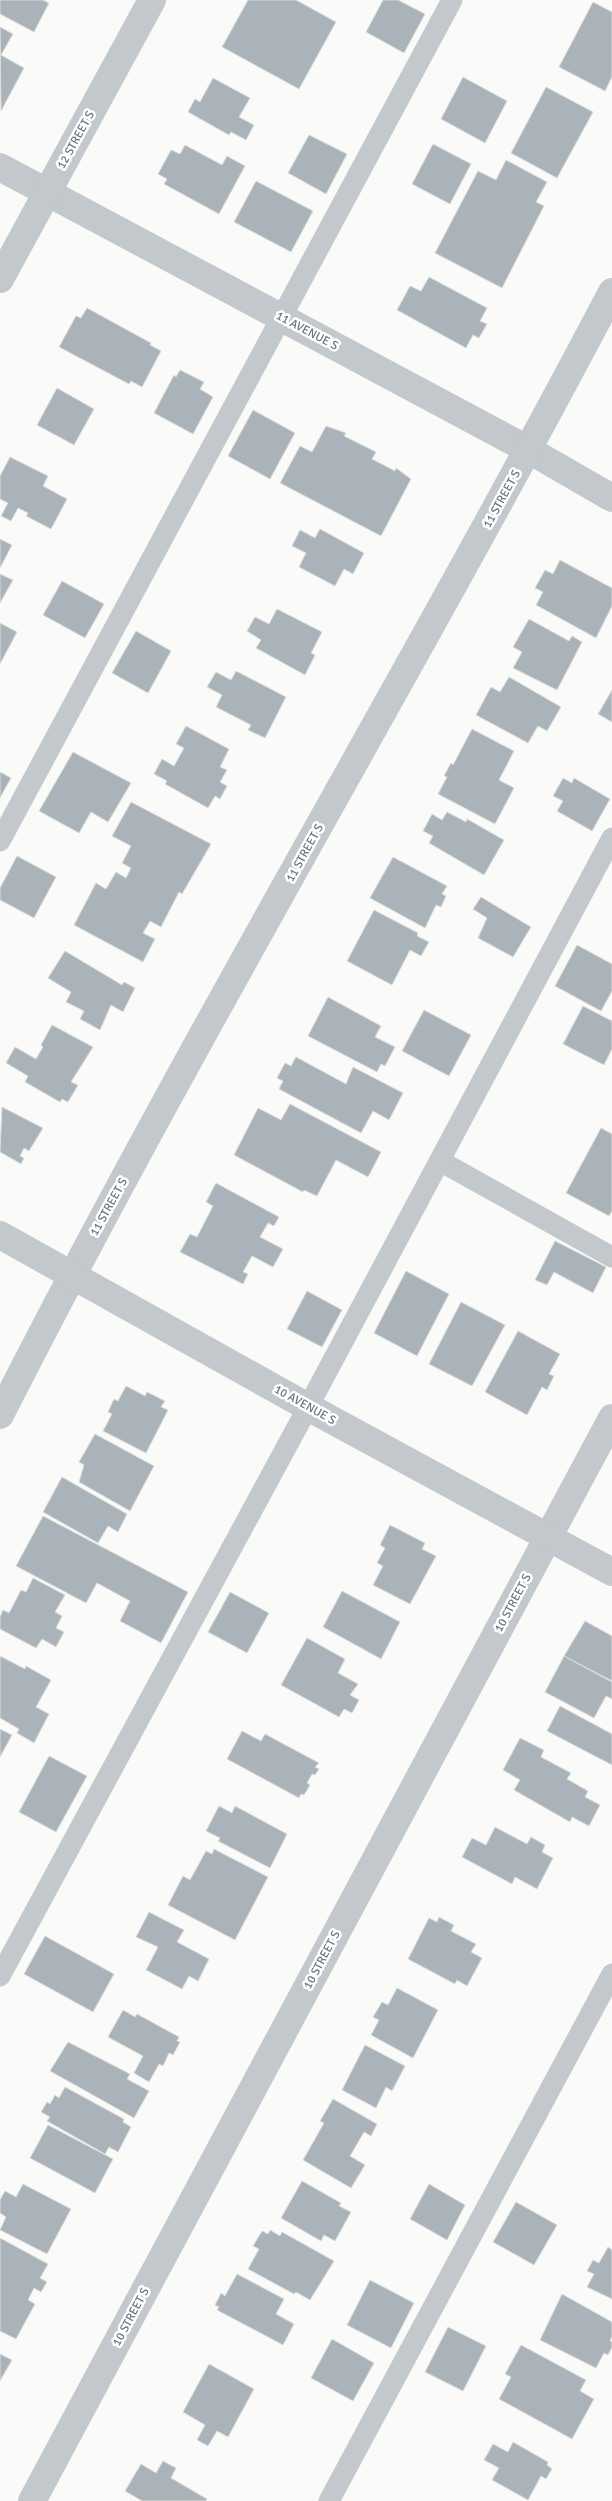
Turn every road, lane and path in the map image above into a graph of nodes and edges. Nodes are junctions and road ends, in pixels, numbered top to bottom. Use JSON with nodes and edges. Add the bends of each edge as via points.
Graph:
{"nodes":[{"id":1,"x":152,"y":0,"type":"edge"},
{"id":2,"x":452,"y":0,"type":"edge"},
{"id":3,"x":0,"y":167,"type":"edge"},
{"id":4,"x":48,"y":192,"type":"junction"},
{"id":5,"x":0,"y":279,"type":"edge"},
{"id":6,"x":612,"y":292,"type":"edge"},
{"id":7,"x":281,"y":317,"type":"junction"},
{"id":8,"x":529,"y":450,"type":"junction"},
{"id":9,"x":612,"y":498,"type":"edge"},
{"id":10,"x":612,"y":838,"type":"edge"},
{"id":11,"x":0,"y":841,"type":"edge"},
{"id":12,"x":440,"y":1161,"type":"junction"},
{"id":13,"x":0,"y":1235,"type":"edge"},
{"id":14,"x":612,"y":1257,"type":"edge"},
{"id":15,"x":72,"y":1273,"type":"junction"},
{"id":16,"x":308,"y":1408,"type":"junction"},
{"id":17,"x":0,"y":1415,"type":"edge"},
{"id":18,"x":612,"y":1418,"type":"edge"},
{"id":19,"x":548,"y":1538,"type":"junction"},
{"id":20,"x":612,"y":1572,"type":"edge"},
{"id":21,"x":612,"y":1974,"type":"edge"},
{"id":22,"x":0,"y":1976,"type":"edge"},
{"id":23,"x":32,"y":2501,"type":"edge"},
{"id":24,"x":330,"y":2501,"type":"edge"}],
"edges":[{"from":1,"to":4,"type":"street","name":"12 STREET S"},
{"from":2,"to":7,"type":"lane"},
{"from":3,"to":4,"type":"street","name":"11 AVENUE S"},
{"from":4,"to":5,"type":"street","name":"12 STREET S"},
{"from":4,"to":7,"type":"street","name":"11 AVENUE S"},
{"from":6,"to":8,"type":"street","name":"11 STREET S"},
{"from":7,"to":8,"type":"street","name":"11 AVENUE S"},
{"from":7,"to":11,"type":"lane"},
{"from":8,"to":9,"type":"street","name":"11 AVENUE S"},
{"from":8,"to":15,"type":"street","name":"11 STREET S"},
{"from":10,"to":12,"type":"lane"},
{"from":12,"to":14,"type":"lane"},
{"from":12,"to":16,"type":"lane"},
{"from":13,"to":15,"type":"street","name":"10 AVENUE S"},
{"from":15,"to":16,"type":"street","name":"10 AVENUE S"},
{"from":15,"to":17,"type":"street","name":"11 STREET S"},
{"from":16,"to":19,"type":"street","name":"10 AVENUE S"},
{"from":16,"to":22,"type":"lane"},
{"from":18,"to":19,"type":"street","name":"10 STREET S"},
{"from":19,"to":20,"type":"street","name":"10 AVENUE S"},
{"from":19,"to":23,"type":"street","name":"10 STREET S"},
{"from":21,"to":24,"type":"lane"}]}
